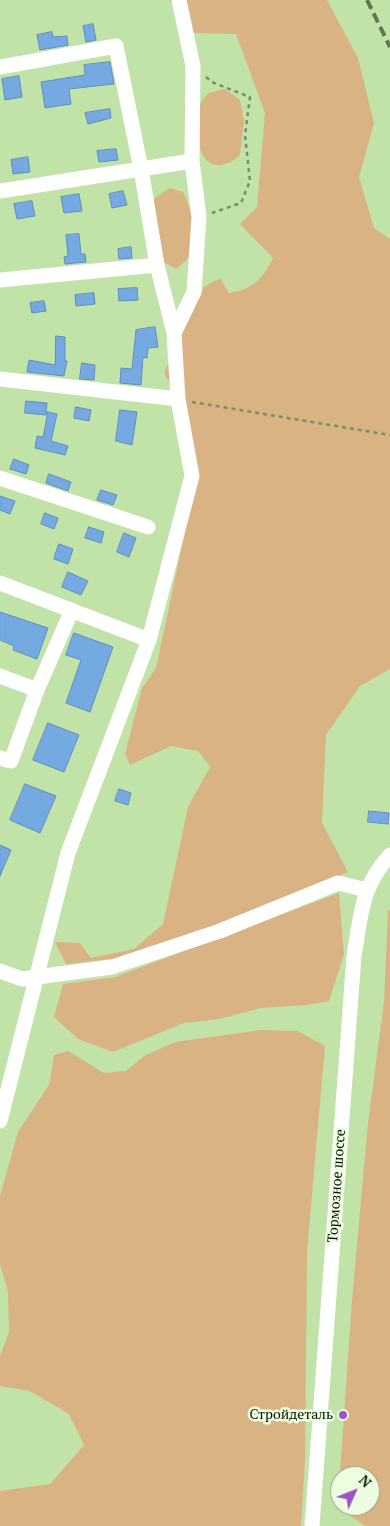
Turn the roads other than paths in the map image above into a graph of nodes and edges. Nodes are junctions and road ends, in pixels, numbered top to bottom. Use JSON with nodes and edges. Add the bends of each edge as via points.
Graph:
{"nodes":[{"id":1,"x":179,"y":0,"type":"edge"},
{"id":2,"x":0,"y":67,"type":"edge"},
{"id":3,"x":192,"y":161,"type":"junction"},
{"id":4,"x":141,"y":169,"type":"junction"},
{"id":5,"x":0,"y":191,"type":"edge"},
{"id":6,"x":157,"y":265,"type":"junction"},
{"id":7,"x":0,"y":280,"type":"edge"},
{"id":8,"x":174,"y":333,"type":"junction"},
{"id":9,"x":0,"y":379,"type":"edge"},
{"id":10,"x":178,"y":399,"type":"junction"},
{"id":11,"x":0,"y":478,"type":"edge"},
{"id":12,"x":148,"y":527,"type":"dead end"},
{"id":13,"x":0,"y":583,"type":"edge"},
{"id":14,"x":72,"y":610,"type":"junction"},
{"id":15,"x":149,"y":640,"type":"junction"},
{"id":16,"x":0,"y":676,"type":"edge"},
{"id":17,"x":37,"y":690,"type":"junction"},
{"id":18,"x":0,"y":758,"type":"edge"},
{"id":19,"x":390,"y":855,"type":"edge"},
{"id":20,"x":366,"y":890,"type":"junction"},
{"id":21,"x":0,"y":971,"type":"edge"},
{"id":22,"x":36,"y":977,"type":"junction"},
{"id":23,"x":0,"y":1121,"type":"edge"},
{"id":24,"x":312,"y":1526,"type":"edge"}],
"edges":[{"from":1,"to":3,"type":"street","via":[[193,66]]},
{"from":2,"to":4,"type":"street","via":[[116,46]]},
{"from":3,"to":4,"type":"street"},
{"from":3,"to":8,"type":"street","via":[[199,217],[194,292]]},
{"from":4,"to":5,"type":"street"},
{"from":4,"to":6,"type":"street"},
{"from":6,"to":7,"type":"street"},
{"from":6,"to":8,"type":"street"},
{"from":8,"to":10,"type":"street"},
{"from":9,"to":10,"type":"street"},
{"from":10,"to":15,"type":"street","via":[[192,476]]},
{"from":11,"to":12,"type":"street"},
{"from":13,"to":14,"type":"street"},
{"from":14,"to":15,"type":"street"},
{"from":14,"to":17,"type":"street"},
{"from":15,"to":22,"type":"street","via":[[68,853]]},
{"from":16,"to":17,"type":"street"},
{"from":17,"to":18,"type":"street","via":[[11,761]]},
{"from":19,"to":20,"type":"street","name":"Тормозное шоссе"},
{"from":20,"to":22,"type":"street","via":[[338,883],[220,930],[112,967]]},
{"from":20,"to":24,"type":"street","name":"Тормозное шоссе","via":[[354,956]]},
{"from":21,"to":22,"type":"street","via":[[22,979]]},
{"from":22,"to":23,"type":"street"}]}
